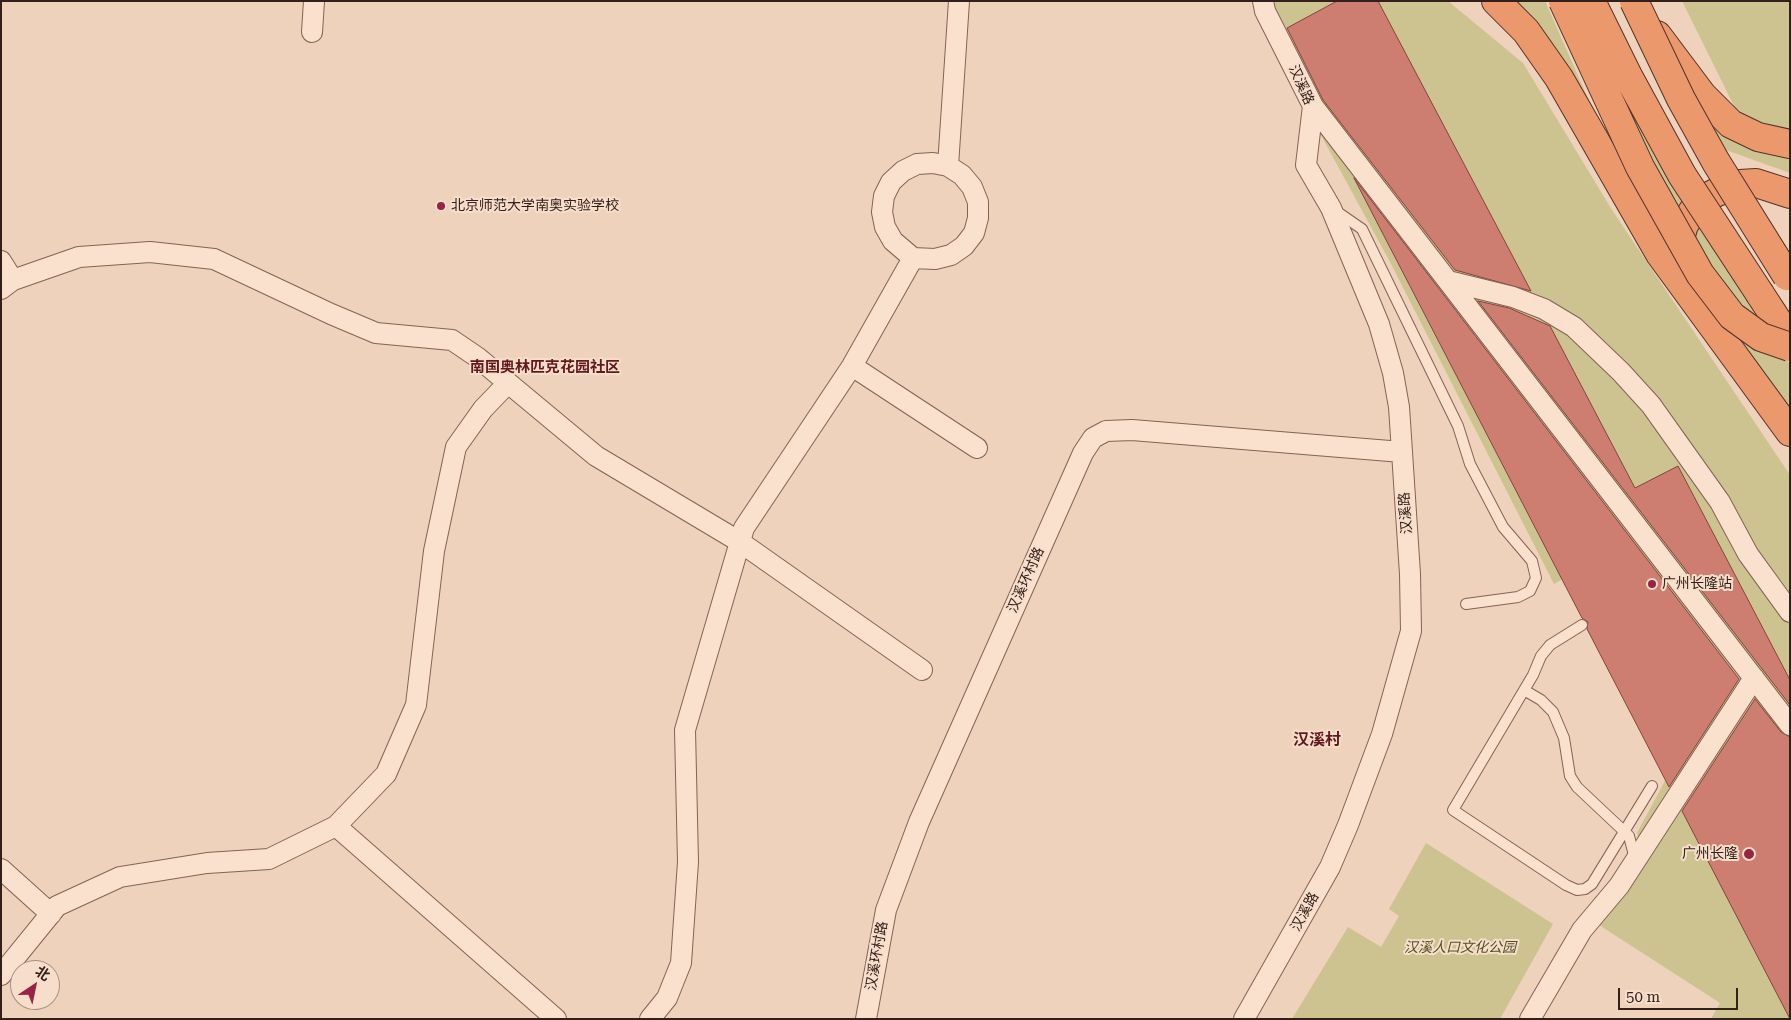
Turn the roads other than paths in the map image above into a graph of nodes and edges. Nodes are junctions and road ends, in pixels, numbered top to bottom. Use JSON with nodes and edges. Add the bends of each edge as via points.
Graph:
{"nodes":[{"id":1,"x":314,"y":1,"type":"edge"},
{"id":2,"x":959,"y":1,"type":"edge"},
{"id":3,"x":1263,"y":1,"type":"edge"},
{"id":4,"x":1496,"y":1,"type":"edge"},
{"id":5,"x":1562,"y":1,"type":"edge"},
{"id":6,"x":1591,"y":1,"type":"edge"},
{"id":7,"x":1636,"y":5,"type":"edge"},
{"id":8,"x":312,"y":32,"type":"dead end"},
{"id":9,"x":1313,"y":106,"type":"junction"},
{"id":10,"x":1790,"y":144,"type":"edge"},
{"id":11,"x":948,"y":166,"type":"junction"},
{"id":12,"x":1790,"y":194,"type":"edge"},
{"id":13,"x":1331,"y":208,"type":"junction"},
{"id":14,"x":914,"y":258,"type":"junction"},
{"id":15,"x":1,"y":260,"type":"edge"},
{"id":16,"x":1789,"y":277,"type":"edge"},
{"id":17,"x":1448,"y":281,"type":"junction"},
{"id":18,"x":7,"y":285,"type":"edge"},
{"id":19,"x":1718,"y":332,"type":"junction"},
{"id":20,"x":1790,"y":340,"type":"edge"},
{"id":21,"x":1790,"y":347,"type":"edge"},
{"id":22,"x":852,"y":366,"type":"junction"},
{"id":23,"x":508,"y":383,"type":"junction"},
{"id":24,"x":1790,"y":432,"type":"edge"},
{"id":25,"x":977,"y":448,"type":"dead end"},
{"id":26,"x":1402,"y":452,"type":"junction"},
{"id":27,"x":740,"y":542,"type":"junction"},
{"id":28,"x":1466,"y":604,"type":"dead end"},
{"id":29,"x":1790,"y":612,"type":"edge"},
{"id":30,"x":1582,"y":625,"type":"dead end"},
{"id":31,"x":922,"y":670,"type":"dead end"},
{"id":32,"x":1754,"y":678,"type":"junction"},
{"id":33,"x":1524,"y":690,"type":"junction"},
{"id":34,"x":1790,"y":725,"type":"edge"},
{"id":35,"x":1652,"y":786,"type":"dead end"},
{"id":36,"x":336,"y":826,"type":"junction"},
{"id":37,"x":1624,"y":832,"type":"junction"},
{"id":38,"x":1636,"y":860,"type":"junction"},
{"id":39,"x":1,"y":869,"type":"edge"},
{"id":40,"x":51,"y":914,"type":"junction"},
{"id":41,"x":1,"y":975,"type":"edge"},
{"id":42,"x":556,"y":1019,"type":"edge"},
{"id":43,"x":650,"y":1019,"type":"edge"},
{"id":44,"x":866,"y":1019,"type":"edge"},
{"id":45,"x":1244,"y":1019,"type":"edge"},
{"id":46,"x":1530,"y":1019,"type":"edge"}],
"edges":[{"from":1,"to":8,"type":"street"},
{"from":2,"to":11,"type":"street"},
{"from":3,"to":9,"type":"street","name":"汉溪路","via":[[1265,12]]},
{"from":4,"to":19,"type":"highway","via":[[1526,31],[1559,78],[1660,254]]},
{"from":5,"to":21,"type":"highway","bridge":true,"via":[[1640,167],[1700,274],[1732,316],[1761,337]]},
{"from":6,"to":20,"type":"highway","bridge":true,"via":[[1682,175]]},
{"from":7,"to":10,"type":"highway","bridge":true,"via":[[1702,95],[1732,124],[1758,137]]},
{"from":7,"to":16,"type":"highway","bridge":true,"via":[[1681,99],[1716,162]]},
{"from":9,"to":13,"type":"street","name":"汉溪路","via":[[1306,165]]},
{"from":9,"to":17,"type":"street"},
{"from":11,"to":14,"type":"street","via":[[972,187],[978,202],[974,233],[951,255],[935,259]]},
{"from":11,"to":14,"type":"street","via":[[917,164],[903,171],[884,196],[882,212],[885,227],[893,241]]},
{"from":12,"to":19,"type":"highway","via":[[1756,183],[1740,184],[1696,206],[1684,225],[1680,248]]},
{"from":13,"to":26,"type":"street","name":"汉溪路","via":[[1379,324],[1399,406]]},
{"from":13,"to":28,"type":"lane","via":[[1362,229],[1458,426],[1470,464],[1503,527],[1532,561],[1536,578],[1530,591],[1518,597]]},
{"from":14,"to":22,"type":"street"},
{"from":15,"to":18,"type":"street"},
{"from":17,"to":29,"type":"street","via":[[1513,297],[1544,309],[1574,327],[1621,372],[1651,404],[1720,502],[1748,554]]},
{"from":17,"to":32,"type":"street"},
{"from":18,"to":23,"type":"street","via":[[79,257],[150,252],[214,259],[376,333],[452,340]]},
{"from":19,"to":24,"type":"highway"},
{"from":22,"to":25,"type":"street"},
{"from":22,"to":27,"type":"street","via":[[744,528]]},
{"from":23,"to":27,"type":"street","via":[[596,456]]},
{"from":23,"to":36,"type":"street","via":[[483,409],[456,447],[434,552],[416,705],[386,774]]},
{"from":26,"to":44,"type":"street","name":"汉溪环村路","via":[[1132,430],[1106,431],[1093,438],[1082,453],[919,822],[886,910]]},
{"from":26,"to":45,"type":"street","name":"汉溪路","via":[[1411,631],[1382,734],[1330,867]]},
{"from":27,"to":31,"type":"street"},
{"from":27,"to":43,"type":"street","via":[[685,730],[688,862],[680,963],[667,998]]},
{"from":30,"to":33,"type":"lane","via":[[1550,645]]},
{"from":32,"to":34,"type":"street"},
{"from":32,"to":38,"type":"street"},
{"from":33,"to":37,"type":"lane","via":[[1553,712],[1564,738],[1570,776],[1577,787]]},
{"from":33,"to":37,"type":"lane","via":[[1453,810],[1577,890],[1585,890],[1592,884]]},
{"from":35,"to":37,"type":"lane"},
{"from":36,"to":40,"type":"street","via":[[269,859],[207,863],[120,877],[57,906]]},
{"from":36,"to":42,"type":"street"},
{"from":37,"to":38,"type":"lane","via":[[1629,836]]},
{"from":38,"to":46,"type":"street","via":[[1582,930]]},
{"from":39,"to":40,"type":"street"},
{"from":40,"to":41,"type":"street"}]}
